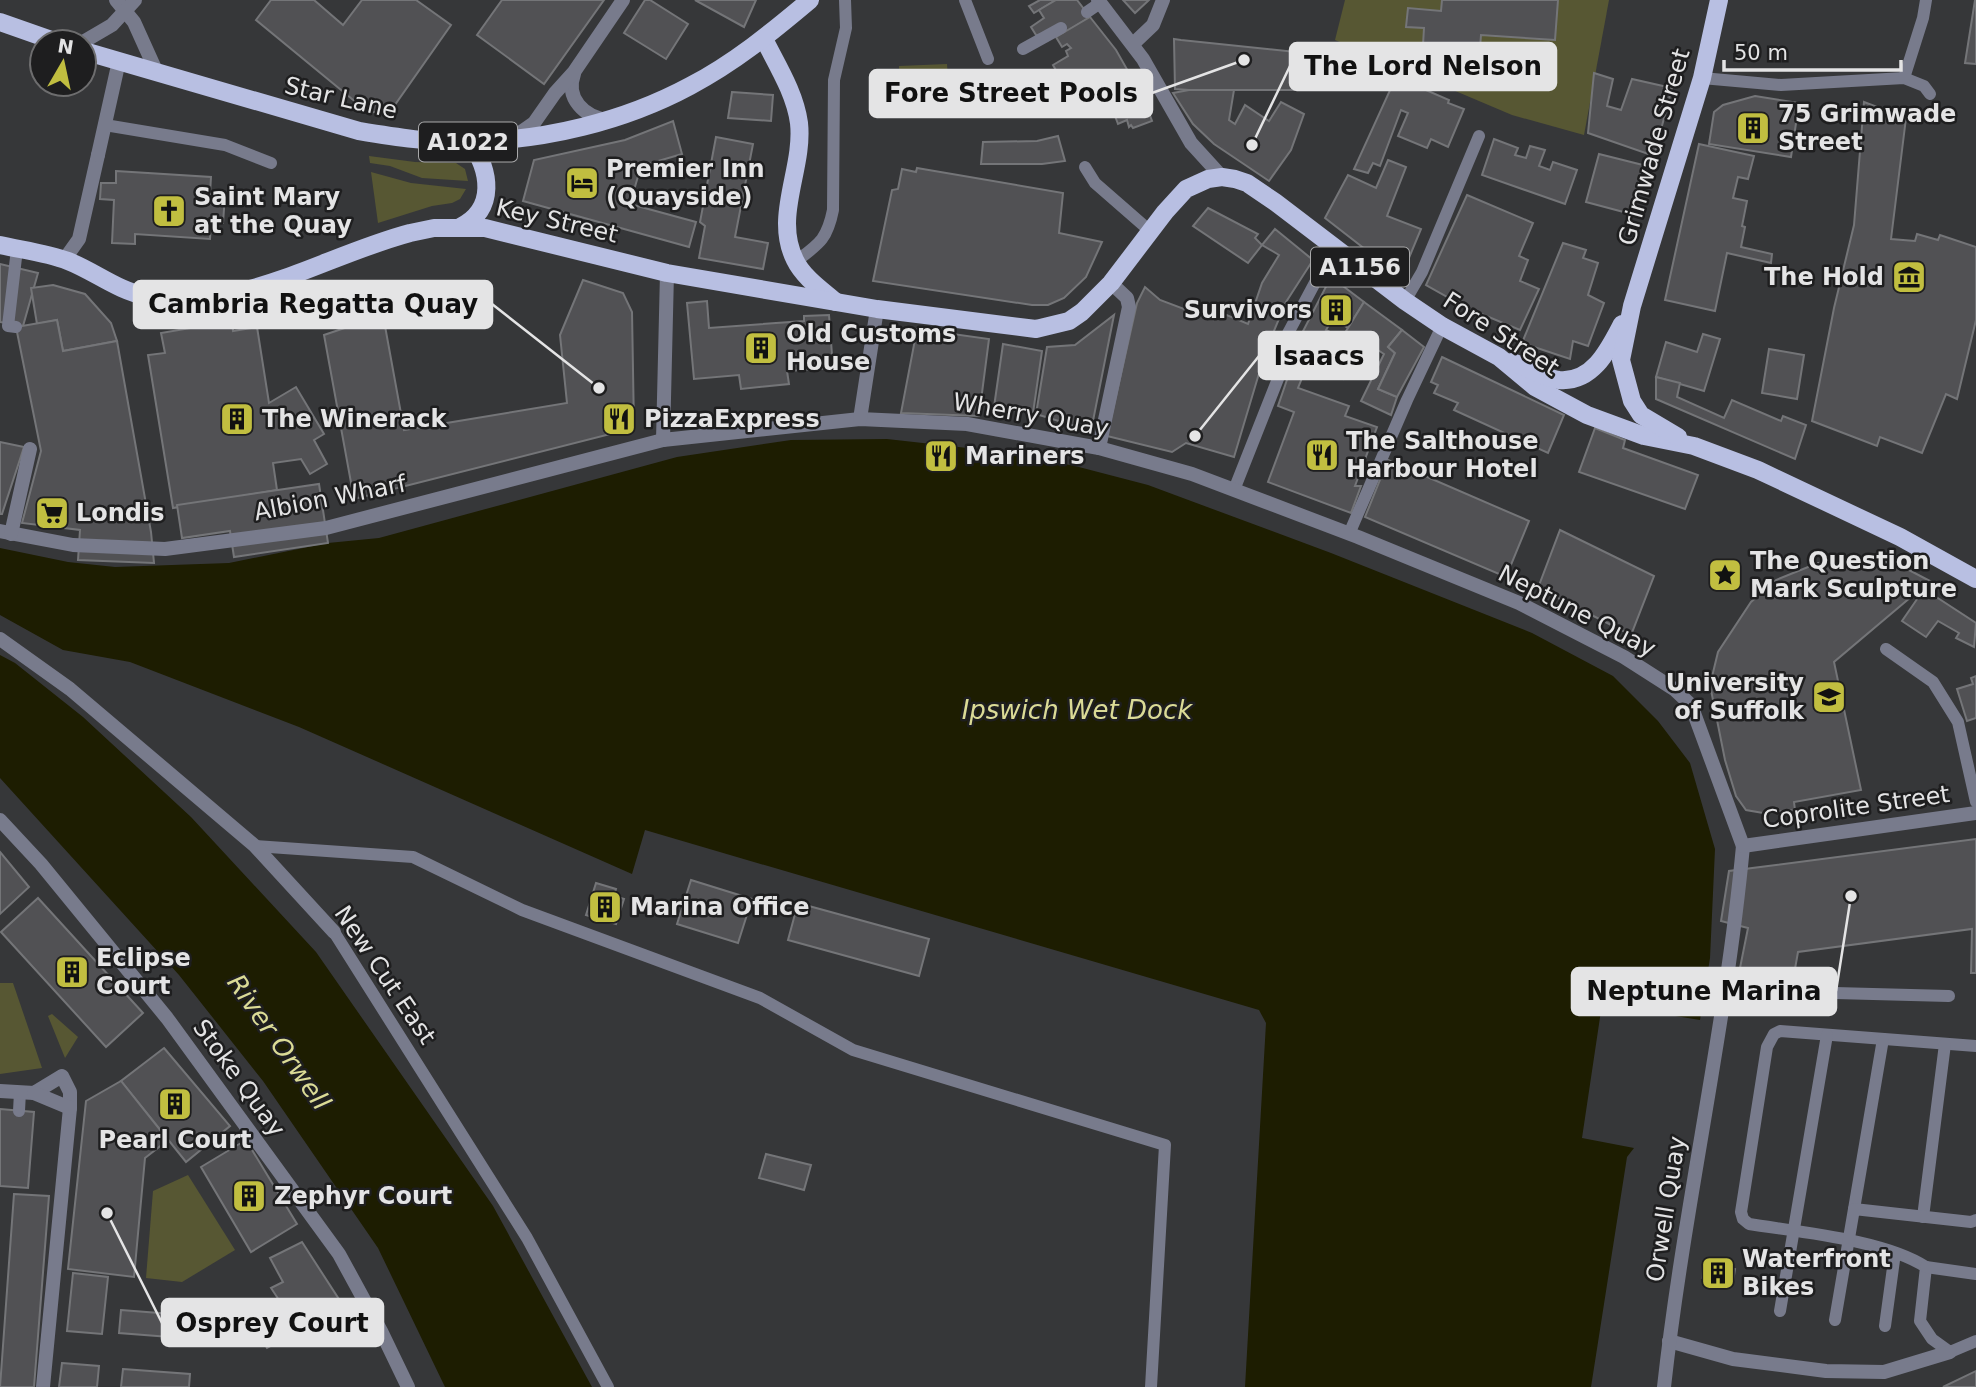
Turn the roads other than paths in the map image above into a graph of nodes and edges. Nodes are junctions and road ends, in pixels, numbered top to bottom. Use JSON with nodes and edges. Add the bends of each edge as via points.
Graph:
{"nodes":[{"id":1,"x":623,"y":0,"type":"edge"},
{"id":2,"x":810,"y":0,"type":"edge"},
{"id":3,"x":845,"y":0,"type":"edge"},
{"id":4,"x":965,"y":0,"type":"edge"},
{"id":5,"x":1163,"y":0,"type":"edge"},
{"id":6,"x":1719,"y":0,"type":"edge"},
{"id":7,"x":1926,"y":0,"type":"edge"},
{"id":8,"x":1099,"y":1,"type":"edge"},
{"id":9,"x":126,"y":4,"type":"edge"},
{"id":10,"x":1087,"y":12,"type":"dead end"},
{"id":11,"x":0,"y":22,"type":"edge"},
{"id":12,"x":1060,"y":29,"type":"dead end"},
{"id":13,"x":28,"y":32,"type":"edge"},
{"id":14,"x":98,"y":34,"type":"edge"},
{"id":15,"x":764,"y":38,"type":"junction"},
{"id":16,"x":1133,"y":44,"type":"junction"},
{"id":17,"x":1023,"y":49,"type":"dead end"},
{"id":18,"x":98,"y":55,"type":"edge"},
{"id":19,"x":988,"y":59,"type":"dead end"},
{"id":20,"x":119,"y":61,"type":"junction"},
{"id":21,"x":574,"y":72,"type":"junction"},
{"id":22,"x":157,"y":73,"type":"junction"},
{"id":23,"x":1702,"y":78,"type":"junction"},
{"id":24,"x":1904,"y":78,"type":"junction"},
{"id":25,"x":1930,"y":94,"type":"dead end"},
{"id":26,"x":608,"y":120,"type":"junction"},
{"id":27,"x":105,"y":125,"type":"junction"},
{"id":28,"x":1479,"y":135,"type":"dead end"},
{"id":29,"x":512,"y":138,"type":"junction"},
{"id":30,"x":470,"y":142,"type":"junction"},
{"id":31,"x":271,"y":163,"type":"dead end"},
{"id":32,"x":1085,"y":167,"type":"dead end"},
{"id":33,"x":1222,"y":177,"type":"junction"},
{"id":34,"x":460,"y":227,"type":"junction"},
{"id":35,"x":1150,"y":231,"type":"junction"},
{"id":36,"x":8,"y":247,"type":"edge"},
{"id":37,"x":1334,"y":247,"type":"junction"},
{"id":38,"x":64,"y":260,"type":"junction"},
{"id":39,"x":795,"y":262,"type":"junction"},
{"id":40,"x":667,"y":273,"type":"junction"},
{"id":41,"x":1111,"y":283,"type":"junction"},
{"id":42,"x":836,"y":302,"type":"junction"},
{"id":43,"x":1405,"y":302,"type":"junction"},
{"id":44,"x":1632,"y":306,"type":"junction"},
{"id":45,"x":877,"y":309,"type":"junction"},
{"id":46,"x":1442,"y":326,"type":"junction"},
{"id":47,"x":16,"y":327,"type":"dead end"},
{"id":48,"x":1499,"y":357,"type":"junction"},
{"id":49,"x":860,"y":419,"type":"junction"},
{"id":50,"x":663,"y":440,"type":"junction"},
{"id":51,"x":1694,"y":446,"type":"junction"},
{"id":52,"x":1099,"y":448,"type":"junction"},
{"id":53,"x":30,"y":449,"type":"dead end"},
{"id":54,"x":1192,"y":474,"type":"joint"},
{"id":55,"x":1234,"y":490,"type":"junction"},
{"id":56,"x":6,"y":533,"type":"edge"},
{"id":57,"x":1349,"y":534,"type":"junction"},
{"id":58,"x":1976,"y":579,"type":"edge"},
{"id":59,"x":0,"y":639,"type":"edge"},
{"id":60,"x":1886,"y":649,"type":"dead end"},
{"id":61,"x":1976,"y":802,"type":"edge"},
{"id":62,"x":1976,"y":813,"type":"edge"},
{"id":63,"x":0,"y":820,"type":"edge"},
{"id":64,"x":255,"y":846,"type":"junction"},
{"id":65,"x":1743,"y":846,"type":"junction"},
{"id":66,"x":334,"y":932,"type":"joint"},
{"id":67,"x":1724,"y":990,"type":"junction"},
{"id":68,"x":1949,"y":996,"type":"dead end"},
{"id":69,"x":1827,"y":1035,"type":"junction"},
{"id":70,"x":1716,"y":1039,"type":"joint"},
{"id":71,"x":1882,"y":1039,"type":"junction"},
{"id":72,"x":1945,"y":1044,"type":"junction"},
{"id":73,"x":1976,"y":1046,"type":"edge"},
{"id":74,"x":0,"y":1091,"type":"edge"},
{"id":75,"x":27,"y":1093,"type":"junction"},
{"id":76,"x":70,"y":1108,"type":"junction"},
{"id":77,"x":19,"y":1111,"type":"dead end"},
{"id":78,"x":1854,"y":1209,"type":"junction"},
{"id":79,"x":1923,"y":1217,"type":"junction"},
{"id":80,"x":1976,"y":1220,"type":"edge"},
{"id":81,"x":1794,"y":1231,"type":"junction"},
{"id":82,"x":1849,"y":1240,"type":"junction"},
{"id":83,"x":1895,"y":1254,"type":"junction"},
{"id":84,"x":1926,"y":1267,"type":"junction"},
{"id":85,"x":1976,"y":1274,"type":"edge"},
{"id":86,"x":1780,"y":1311,"type":"dead end"},
{"id":87,"x":1835,"y":1321,"type":"dead end"},
{"id":88,"x":1885,"y":1326,"type":"dead end"},
{"id":89,"x":1669,"y":1341,"type":"junction"},
{"id":90,"x":1976,"y":1341,"type":"edge"},
{"id":91,"x":1950,"y":1352,"type":"junction"},
{"id":92,"x":1825,"y":1371,"type":"junction"},
{"id":93,"x":43,"y":1387,"type":"edge"},
{"id":94,"x":408,"y":1387,"type":"edge"},
{"id":95,"x":608,"y":1387,"type":"edge"},
{"id":96,"x":1151,"y":1387,"type":"edge"},
{"id":97,"x":1664,"y":1387,"type":"edge"},
{"id":98,"x":1832,"y":1387,"type":"edge"}],
"edges":[{"from":1,"to":21,"type":"street"},
{"from":2,"to":15,"type":"main road","name":"Star Lane"},
{"from":3,"to":39,"type":"lane","via":[[846,28],[834,80],[833,210],[821,243]]},
{"from":4,"to":19,"type":"lane"},
{"from":5,"to":16,"type":"street","via":[[1153,25]]},
{"from":6,"to":23,"type":"main road","name":"Grimwade Street","number":"A1156"},
{"from":7,"to":24,"type":"lane"},
{"from":8,"to":10,"type":"lane"},
{"from":8,"to":16,"type":"street","name":"Fore Street"},
{"from":9,"to":14,"type":"street","via":[[113,25]]},
{"from":9,"to":22,"type":"street"},
{"from":11,"to":13,"type":"main road"},
{"from":12,"to":17,"type":"lane"},
{"from":15,"to":26,"type":"main road","name":"Star Lane","number":"A1022","via":[[689,87]]},
{"from":15,"to":39,"type":"main road","via":[[799,122],[786,236]]},
{"from":16,"to":33,"type":"street","name":"Fore Street","via":[[1191,143]]},
{"from":18,"to":20,"type":"main road","name":"Star Lane","number":"A1022"},
{"from":20,"to":22,"type":"main road","name":"Star Lane","number":"A1022"},
{"from":20,"to":27,"type":"street"},
{"from":21,"to":26,"type":"street","via":[[571,87],[576,102],[593,116]]},
{"from":21,"to":29,"type":"street","via":[[534,123]]},
{"from":22,"to":30,"type":"main road","name":"Star Lane","number":"A1022","via":[[359,131]]},
{"from":23,"to":24,"type":"lane","via":[[1781,85]]},
{"from":23,"to":44,"type":"main road","name":"Grimwade Street","number":"A1156"},
{"from":24,"to":25,"type":"lane","via":[[1924,86]]},
{"from":26,"to":29,"type":"main road","name":"Star Lane","number":"A1022"},
{"from":27,"to":31,"type":"lane","via":[[225,145]]},
{"from":27,"to":38,"type":"street","via":[[79,239]]},
{"from":28,"to":43,"type":"lane"},
{"from":29,"to":30,"type":"main road","name":"Star Lane","number":"A1022"},
{"from":30,"to":34,"type":"main road","number":"A1022","via":[[481,158],[487,189],[478,214]]},
{"from":32,"to":35,"type":"lane","via":[[1095,183]]},
{"from":33,"to":35,"type":"main road","via":[[1186,189]]},
{"from":33,"to":37,"type":"main road","name":"Fore Street","number":"A1156","via":[[1247,183]]},
{"from":34,"to":38,"type":"main road","name":"Key Street","via":[[396,237],[259,287],[221,296],[144,296]]},
{"from":34,"to":40,"type":"main road","name":"Key Street","via":[[485,228]]},
{"from":35,"to":41,"type":"main road"},
{"from":36,"to":38,"type":"main road","name":"Key Street"},
{"from":36,"to":47,"type":"lane","via":[[8,326]]},
{"from":37,"to":43,"type":"main road","name":"Fore Street","number":"A1156"},
{"from":37,"to":55,"type":"lane","via":[[1286,337],[1287,356]]},
{"from":39,"to":42,"type":"main road"},
{"from":40,"to":42,"type":"main road","name":"Key Street"},
{"from":40,"to":50,"type":"street"},
{"from":41,"to":45,"type":"main road","name":"Key Street","via":[[1082,312],[1053,327],[1016,328]]},
{"from":41,"to":52,"type":"street","via":[[1129,306]]},
{"from":42,"to":45,"type":"main road","name":"Key Street"},
{"from":43,"to":46,"type":"main road","name":"Fore Street","number":"A1156"},
{"from":44,"to":48,"type":"main road","name":"Grimwade Street","via":[[1608,351],[1592,369],[1574,378],[1558,380]]},
{"from":44,"to":51,"type":"main road","name":"Grimwade Street","number":"A1156","via":[[1621,360],[1632,401],[1650,422]]},
{"from":45,"to":49,"type":"street"},
{"from":46,"to":48,"type":"main road","name":"Fore Street","number":"A1156"},
{"from":46,"to":57,"type":"lane"},
{"from":48,"to":51,"type":"main road","name":"Fore Street","number":"A1156","via":[[1585,420]]},
{"from":49,"to":50,"type":"street","name":"Wherry Quay"},
{"from":49,"to":52,"type":"street","name":"Wherry Quay","via":[[967,424]]},
{"from":50,"to":56,"type":"street","name":"Albion Wharf","via":[[326,528],[165,549],[72,545]]},
{"from":51,"to":58,"type":"main road","name":"Fore Street","number":"A1156","via":[[1758,470],[1900,537]]},
{"from":52,"to":54,"type":"street","name":"Wherry Quay"},
{"from":53,"to":56,"type":"street"},
{"from":54,"to":55,"type":"street","name":"Neptune Quay"},
{"from":55,"to":57,"type":"street","name":"Neptune Quay"},
{"from":57,"to":65,"type":"street","name":"Neptune Quay","via":[[1519,603],[1624,657],[1674,689],[1691,705]]},
{"from":59,"to":64,"type":"street","name":"New Cut East","via":[[70,689]]},
{"from":60,"to":61,"type":"lane","via":[[1933,682],[1958,722]]},
{"from":62,"to":65,"type":"street","name":"Coprolite Street"},
{"from":63,"to":94,"type":"street","name":"Stoke Quay","via":[[167,1018],[339,1254]]},
{"from":64,"to":66,"type":"street","name":"New Cut East"},
{"from":64,"to":96,"type":"lane","via":[[413,857],[522,910],[761,998],[853,1050],[1165,1145]]},
{"from":65,"to":67,"type":"street","name":"Neptune Quay"},
{"from":66,"to":95,"type":"lane","name":"New Cut East","via":[[527,1238]]},
{"from":67,"to":68,"type":"lane"},
{"from":67,"to":70,"type":"street","name":"Neptune Quay"},
{"from":69,"to":71,"type":"lane"},
{"from":69,"to":81,"type":"lane"},
{"from":69,"to":81,"type":"lane","via":[[1780,1031],[1767,1047],[1741,1212],[1749,1224]]},
{"from":70,"to":89,"type":"street","name":"Orwell Quay"},
{"from":71,"to":72,"type":"lane"},
{"from":71,"to":78,"type":"lane"},
{"from":72,"to":73,"type":"lane"},
{"from":72,"to":79,"type":"lane"},
{"from":74,"to":75,"type":"street"},
{"from":75,"to":76,"type":"street"},
{"from":75,"to":76,"type":"street","via":[[62,1076]]},
{"from":75,"to":77,"type":"lane"},
{"from":76,"to":93,"type":"street"},
{"from":78,"to":79,"type":"lane"},
{"from":78,"to":82,"type":"lane"},
{"from":79,"to":80,"type":"lane"},
{"from":81,"to":82,"type":"lane"},
{"from":81,"to":86,"type":"lane"},
{"from":82,"to":83,"type":"lane"},
{"from":82,"to":87,"type":"lane"},
{"from":83,"to":84,"type":"lane"},
{"from":83,"to":88,"type":"lane"},
{"from":84,"to":85,"type":"lane"},
{"from":84,"to":91,"type":"lane","via":[[1920,1321],[1932,1339]]},
{"from":89,"to":92,"type":"street","via":[[1733,1359]]},
{"from":89,"to":97,"type":"street","name":"Orwell Quay"},
{"from":90,"to":91,"type":"lane"},
{"from":91,"to":92,"type":"street","via":[[1884,1372]]},
{"from":92,"to":98,"type":"street"}]}
